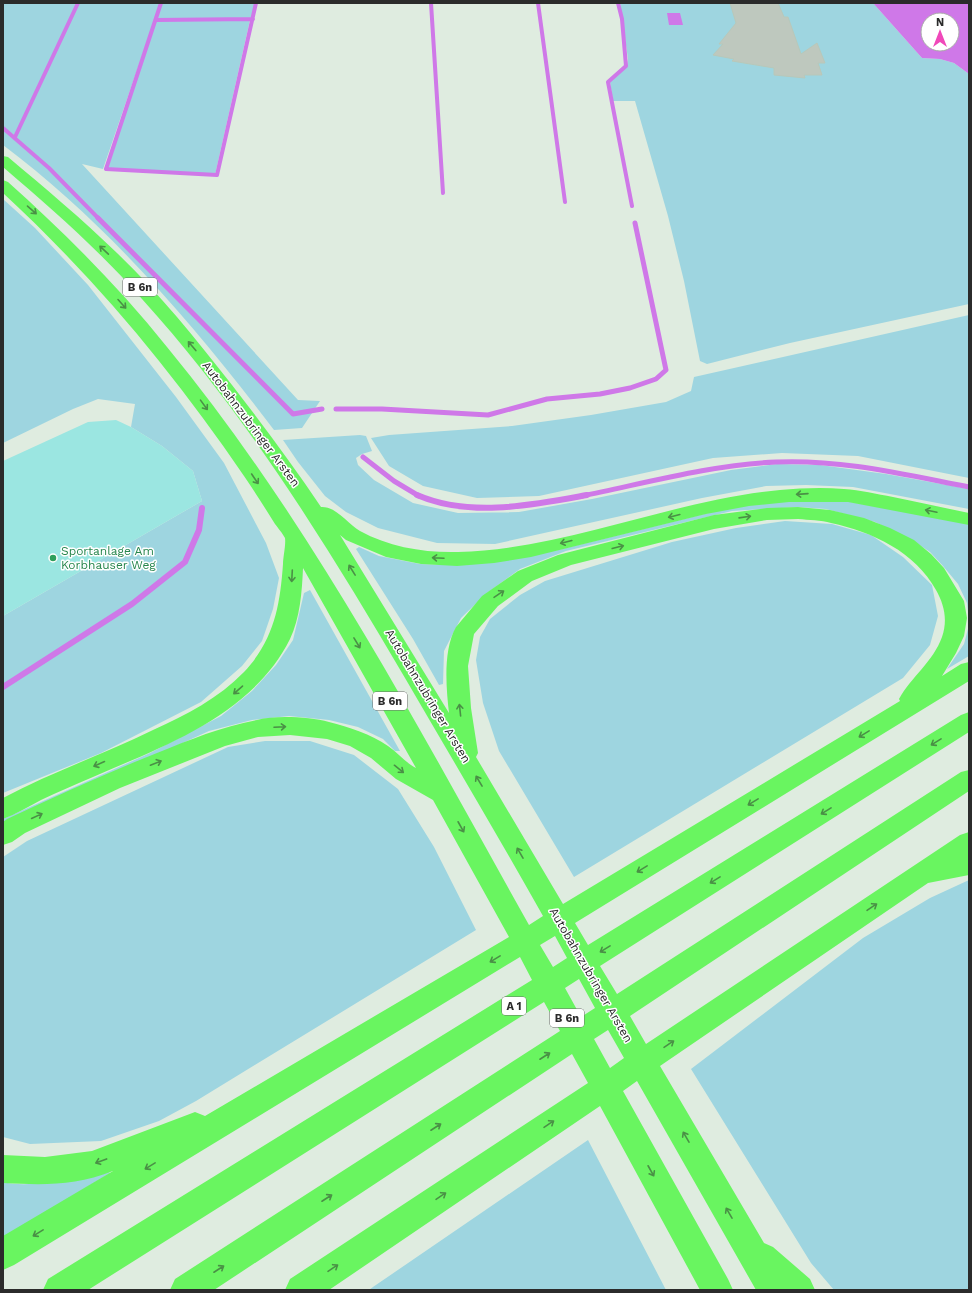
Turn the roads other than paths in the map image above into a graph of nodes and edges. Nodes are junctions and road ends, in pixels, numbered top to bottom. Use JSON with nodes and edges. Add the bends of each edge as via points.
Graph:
{"nodes":[{"id":1,"x":3,"y":160,"type":"edge"},
{"id":2,"x":3,"y":185,"type":"edge"},
{"id":3,"x":302,"y":493,"type":"junction"},
{"id":4,"x":969,"y":519,"type":"edge"},
{"id":5,"x":295,"y":538,"type":"junction"},
{"id":6,"x":969,"y":670,"type":"edge"},
{"id":7,"x":897,"y":714,"type":"junction"},
{"id":8,"x":969,"y":722,"type":"edge"},
{"id":9,"x":467,"y":762,"type":"junction"},
{"id":10,"x":969,"y":779,"type":"edge"},
{"id":11,"x":442,"y":793,"type":"junction"},
{"id":12,"x":3,"y":809,"type":"edge"},
{"id":13,"x":3,"y":835,"type":"edge"},
{"id":14,"x":969,"y":842,"type":"edge"},
{"id":15,"x":969,"y":865,"type":"edge"},
{"id":16,"x":920,"y":875,"type":"junction"},
{"id":17,"x":255,"y":1102,"type":"junction"},
{"id":18,"x":3,"y":1168,"type":"edge"},
{"id":19,"x":748,"y":1247,"type":"junction"},
{"id":20,"x":3,"y":1254,"type":"edge"},
{"id":21,"x":59,"y":1290,"type":"edge"},
{"id":22,"x":186,"y":1290,"type":"edge"},
{"id":23,"x":301,"y":1290,"type":"edge"},
{"id":24,"x":717,"y":1290,"type":"edge"},
{"id":25,"x":774,"y":1290,"type":"edge"},
{"id":26,"x":799,"y":1290,"type":"edge"}],
"edges":[{"from":3,"to":1,"type":"highway","name":"Autobahnzubringer Arsten","number":"B 6n","one_way":true,"via":[[263,437],[195,349],[112,257]]},
{"from":2,"to":5,"type":"highway","number":"B 6n","one_way":true,"via":[[39,216],[139,323],[230,441]]},
{"from":4,"to":3,"type":"highway","one_way":true,"via":[[846,496],[808,494],[740,501],[710,507],[548,547],[505,555],[466,559],[435,558],[402,554],[354,536],[337,526]]},
{"from":9,"to":3,"type":"highway","name":"Autobahnzubringer Arsten","number":"B 6n","one_way":true,"via":[[355,575]]},
{"from":5,"to":11,"type":"highway","number":"B 6n","one_way":true,"via":[[366,657]]},
{"from":5,"to":12,"type":"highway","one_way":true,"via":[[291,596],[279,638],[265,662],[247,682],[223,702],[179,729]]},
{"from":6,"to":7,"type":"highway"},
{"from":9,"to":7,"type":"highway","one_way":true,"via":[[457,666],[464,632],[490,601],[525,576],[565,560],[714,522],[767,514],[830,516],[883,533],[906,545],[924,559],[946,586],[953,601],[956,618],[953,636],[933,672]]},
{"from":7,"to":17,"type":"highway","one_way":true},
{"from":8,"to":21,"type":"highway","number":"A 1","one_way":true},
{"from":19,"to":9,"type":"highway","name":"Autobahnzubringer Arsten","number":"B 6n","one_way":true},
{"from":22,"to":10,"type":"highway","one_way":true},
{"from":13,"to":11,"type":"highway","one_way":true,"via":[[16,826],[119,778],[219,739],[258,728],[290,726],[328,730],[358,740],[379,752],[404,773]]},
{"from":11,"to":24,"type":"highway","number":"B 6n","one_way":true},
{"from":14,"to":16,"type":"highway"},
{"from":15,"to":16,"type":"highway"},
{"from":23,"to":16,"type":"highway","one_way":true},
{"from":17,"to":18,"type":"highway","one_way":true,"via":[[92,1165],[45,1171]]},
{"from":17,"to":20,"type":"highway","one_way":true},
{"from":19,"to":25,"type":"highway","name":"Autobahnzubringer Arsten","number":"B 6n"},
{"from":19,"to":26,"type":"highway"}]}
